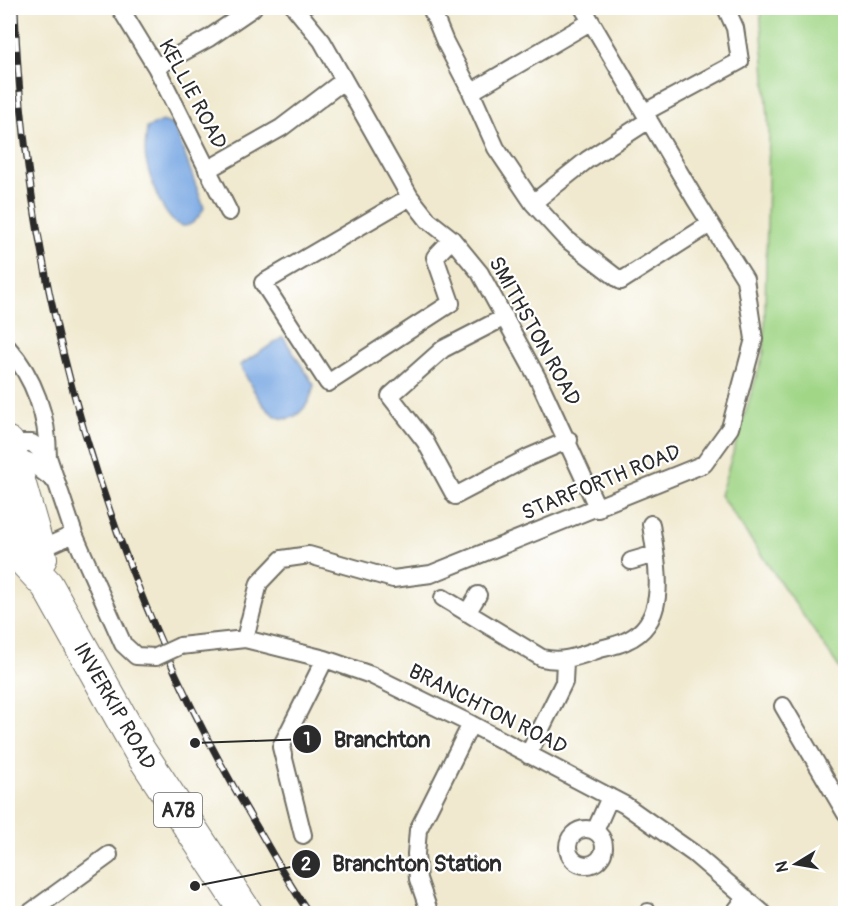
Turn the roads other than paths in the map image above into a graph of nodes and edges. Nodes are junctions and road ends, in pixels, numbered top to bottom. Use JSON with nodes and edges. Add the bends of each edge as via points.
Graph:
{"nodes":[{"id":1,"x":120,"y":8,"type":"edge"},
{"id":2,"x":253,"y":8,"type":"edge"},
{"id":3,"x":295,"y":8,"type":"edge"},
{"id":4,"x":431,"y":8,"type":"edge"},
{"id":5,"x":726,"y":8,"type":"edge"},
{"id":6,"x":585,"y":11,"type":"edge"},
{"id":7,"x":156,"y":67,"type":"junction"},
{"id":8,"x":343,"y":81,"type":"junction"},
{"id":9,"x":471,"y":92,"type":"junction"},
{"id":10,"x":647,"y":116,"type":"junction"},
{"id":11,"x":207,"y":170,"type":"junction"},
{"id":12,"x":410,"y":197,"type":"junction"},
{"id":13,"x":532,"y":203,"type":"junction"},
{"id":14,"x":229,"y":212,"type":"dead end"},
{"id":15,"x":710,"y":224,"type":"junction"},
{"id":16,"x":452,"y":239,"type":"junction"},
{"id":17,"x":505,"y":317,"type":"junction"},
{"id":18,"x":8,"y":348,"type":"edge"},
{"id":19,"x":569,"y":440,"type":"junction"},
{"id":20,"x":9,"y":449,"type":"edge"},
{"id":21,"x":48,"y":457,"type":"junction"},
{"id":22,"x":54,"y":480,"type":"junction"},
{"id":23,"x":598,"y":509,"type":"junction"},
{"id":24,"x":651,"y":524,"type":"dead end"},
{"id":25,"x":8,"y":525,"type":"edge"},
{"id":26,"x":74,"y":534,"type":"junction"},
{"id":27,"x":39,"y":549,"type":"junction"},
{"id":28,"x":655,"y":554,"type":"junction"},
{"id":29,"x":631,"y":561,"type":"dead end"},
{"id":30,"x":47,"y":585,"type":"junction"},
{"id":31,"x":478,"y":595,"type":"dead end"},
{"id":32,"x":443,"y":598,"type":"dead end"},
{"id":33,"x":467,"y":613,"type":"junction"},
{"id":34,"x":245,"y":639,"type":"junction"},
{"id":35,"x":325,"y":659,"type":"junction"},
{"id":36,"x":564,"y":661,"type":"junction"},
{"id":37,"x":783,"y":706,"type":"dead end"},
{"id":38,"x":471,"y":724,"type":"junction"},
{"id":39,"x":528,"y":754,"type":"junction"},
{"id":40,"x":610,"y":797,"type":"junction"},
{"id":41,"x":846,"y":814,"type":"edge"},
{"id":42,"x":595,"y":831,"type":"dead end"},
{"id":43,"x":303,"y":835,"type":"dead end"},
{"id":44,"x":109,"y":855,"type":"dead end"},
{"id":45,"x":746,"y":898,"type":"junction"},
{"id":46,"x":28,"y":914,"type":"edge"},
{"id":47,"x":246,"y":914,"type":"edge"},
{"id":48,"x":430,"y":914,"type":"edge"},
{"id":49,"x":733,"y":914,"type":"edge"},
{"id":50,"x":764,"y":914,"type":"edge"}],
"edges":[{"from":1,"to":7,"type":"street","name":"KELLIE ROAD"},
{"from":2,"to":7,"type":"street"},
{"from":3,"to":8,"type":"street","name":"SMITHSTON ROAD","via":[[322,41]]},
{"from":4,"to":9,"type":"street"},
{"from":5,"to":10,"type":"street","via":[[735,28],[740,61]]},
{"from":6,"to":9,"type":"street"},
{"from":6,"to":10,"type":"street","name":"STARFORTH ROAD"},
{"from":7,"to":11,"type":"street","name":"KELLIE ROAD"},
{"from":8,"to":11,"type":"street","name":"KELLIE ROAD","via":[[280,128]]},
{"from":8,"to":12,"type":"street","name":"SMITHSTON ROAD"},
{"from":9,"to":13,"type":"street","via":[[496,147]]},
{"from":10,"to":13,"type":"street"},
{"from":10,"to":15,"type":"street","name":"STARFORTH ROAD"},
{"from":11,"to":14,"type":"street","name":"KELLIE ROAD"},
{"from":12,"to":16,"type":"street","name":"SMITHSTON ROAD","via":[[428,220]]},
{"from":12,"to":16,"type":"street","via":[[262,283],[328,383],[451,303],[435,257]]},
{"from":13,"to":15,"type":"street","via":[[565,238],[621,281]]},
{"from":15,"to":23,"type":"street","name":"STARFORTH ROAD","via":[[746,279],[754,339],[730,428],[704,464]]},
{"from":16,"to":17,"type":"street","name":"SMITHSTON ROAD","via":[[480,273]]},
{"from":17,"to":19,"type":"street","name":"SMITHSTON ROAD"},
{"from":17,"to":19,"type":"street","via":[[443,349],[390,396],[425,441],[455,496]]},
{"from":18,"to":21,"type":"street","via":[[26,368],[39,403]]},
{"from":19,"to":23,"type":"street","name":"SMITHSTON ROAD"},
{"from":20,"to":21,"type":"street","via":[[32,443]]},
{"from":20,"to":22,"type":"street"},
{"from":20,"to":27,"type":"highway","name":"INVERKIP ROAD","number":"A78"},
{"from":21,"to":22,"type":"street"},
{"from":22,"to":26,"type":"street"},
{"from":23,"to":34,"type":"street","name":"STARFORTH ROAD","via":[[431,573],[393,579],[309,555],[282,559],[259,583]]},
{"from":24,"to":28,"type":"street"},
{"from":25,"to":30,"type":"highway","name":"INVERKIP ROAD","number":"A78","via":[[20,556]]},
{"from":26,"to":27,"type":"street"},
{"from":26,"to":34,"type":"street","name":"BRANCHTON ROAD","bridge":true,"via":[[123,644],[136,656],[156,657],[180,646]]},
{"from":27,"to":30,"type":"highway","name":"INVERKIP ROAD","number":"A78"},
{"from":28,"to":29,"type":"street"},
{"from":28,"to":36,"type":"street","via":[[659,583],[650,620],[628,640]]},
{"from":30,"to":47,"type":"highway","name":"INVERKIP ROAD","number":"A78","via":[[139,750]]},
{"from":31,"to":33,"type":"street"},
{"from":32,"to":33,"type":"street"},
{"from":33,"to":36,"type":"street","via":[[542,658]]},
{"from":34,"to":35,"type":"street","name":"BRANCHTON ROAD"},
{"from":35,"to":38,"type":"street","name":"BRANCHTON ROAD","via":[[370,675]]},
{"from":35,"to":43,"type":"street","via":[[280,747]]},
{"from":36,"to":39,"type":"street","via":[[564,682]]},
{"from":37,"to":41,"type":"street"},
{"from":38,"to":39,"type":"street","name":"BRANCHTON ROAD"},
{"from":38,"to":48,"type":"street","via":[[418,830],[418,879]]},
{"from":39,"to":40,"type":"street","name":"BRANCHTON ROAD"},
{"from":40,"to":42,"type":"street"},
{"from":40,"to":45,"type":"street","name":"BRANCHTON ROAD","via":[[693,853]]},
{"from":44,"to":46,"type":"street"},
{"from":45,"to":49,"type":"street"},
{"from":45,"to":50,"type":"street","name":"BRANCHTON ROAD"}]}
